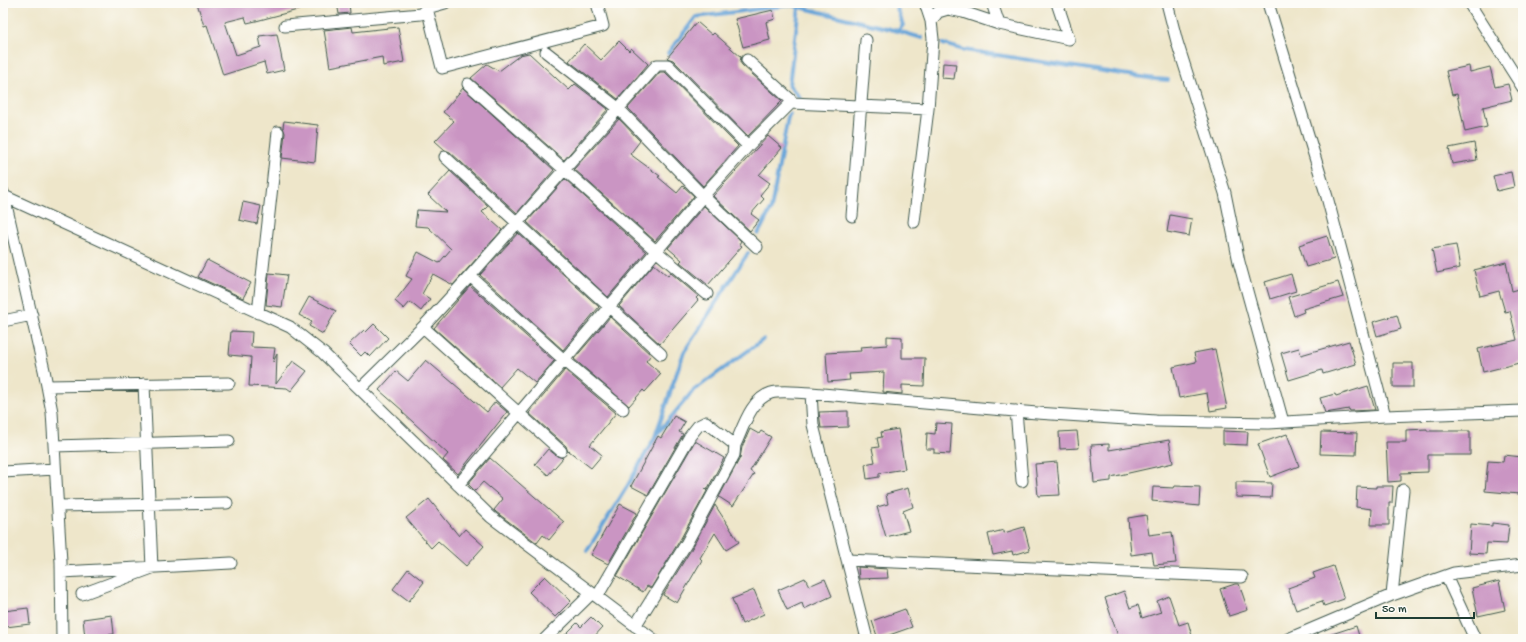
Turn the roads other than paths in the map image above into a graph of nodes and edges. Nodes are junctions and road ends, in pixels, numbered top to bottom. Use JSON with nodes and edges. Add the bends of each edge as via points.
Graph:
{"nodes":[{"id":1,"x":445,"y":3,"type":"edge"},
{"id":2,"x":597,"y":3,"type":"edge"},
{"id":3,"x":925,"y":3,"type":"edge"},
{"id":4,"x":992,"y":3,"type":"edge"},
{"id":5,"x":1057,"y":3,"type":"edge"},
{"id":6,"x":1167,"y":3,"type":"edge"},
{"id":7,"x":1268,"y":3,"type":"edge"},
{"id":8,"x":1470,"y":3,"type":"edge"},
{"id":9,"x":427,"y":6,"type":"edge"},
{"id":10,"x":931,"y":22,"type":"junction"},
{"id":11,"x":999,"y":24,"type":"junction"},
{"id":12,"x":285,"y":26,"type":"dead end"},
{"id":13,"x":866,"y":40,"type":"dead end"},
{"id":14,"x":546,"y":52,"type":"dead end"},
{"id":15,"x":747,"y":60,"type":"dead end"},
{"id":16,"x":468,"y":84,"type":"dead end"},
{"id":17,"x":1523,"y":88,"type":"edge"},
{"id":18,"x":791,"y":103,"type":"junction"},
{"id":19,"x":860,"y":105,"type":"junction"},
{"id":20,"x":618,"y":108,"type":"junction"},
{"id":21,"x":928,"y":109,"type":"junction"},
{"id":22,"x":278,"y":132,"type":"dead end"},
{"id":23,"x":748,"y":146,"type":"junction"},
{"id":24,"x":445,"y":157,"type":"dead end"},
{"id":25,"x":564,"y":170,"type":"junction"},
{"id":26,"x":4,"y":194,"type":"edge"},
{"id":27,"x":703,"y":196,"type":"junction"},
{"id":28,"x":852,"y":216,"type":"dead end"},
{"id":29,"x":518,"y":222,"type":"junction"},
{"id":30,"x":914,"y":222,"type":"dead end"},
{"id":31,"x":757,"y":247,"type":"dead end"},
{"id":32,"x":656,"y":251,"type":"junction"},
{"id":33,"x":470,"y":276,"type":"junction"},
{"id":34,"x":707,"y":294,"type":"dead end"},
{"id":35,"x":608,"y":308,"type":"junction"},
{"id":36,"x":258,"y":314,"type":"junction"},
{"id":37,"x":32,"y":315,"type":"junction"},
{"id":38,"x":3,"y":321,"type":"edge"},
{"id":39,"x":423,"y":327,"type":"junction"},
{"id":40,"x":660,"y":354,"type":"dead end"},
{"id":41,"x":564,"y":360,"type":"junction"},
{"id":42,"x":229,"y":382,"type":"dead end"},
{"id":43,"x":144,"y":384,"type":"junction"},
{"id":44,"x":47,"y":386,"type":"junction"},
{"id":45,"x":360,"y":389,"type":"junction"},
{"id":46,"x":811,"y":393,"type":"junction"},
{"id":47,"x":623,"y":409,"type":"dead end"},
{"id":48,"x":1016,"y":411,"type":"junction"},
{"id":49,"x":1523,"y":411,"type":"edge"},
{"id":50,"x":519,"y":413,"type":"junction"},
{"id":51,"x":1385,"y":416,"type":"junction"},
{"id":52,"x":1283,"y":422,"type":"junction"},
{"id":53,"x":229,"y":441,"type":"dead end"},
{"id":54,"x":146,"y":444,"type":"junction"},
{"id":55,"x":735,"y":445,"type":"junction"},
{"id":56,"x":54,"y":446,"type":"junction"},
{"id":57,"x":561,"y":451,"type":"dead end"},
{"id":58,"x":55,"y":469,"type":"junction"},
{"id":59,"x":3,"y":472,"type":"edge"},
{"id":60,"x":1022,"y":481,"type":"dead end"},
{"id":61,"x":458,"y":485,"type":"junction"},
{"id":62,"x":1404,"y":490,"type":"dead end"},
{"id":63,"x":227,"y":503,"type":"dead end"},
{"id":64,"x":149,"y":505,"type":"junction"},
{"id":65,"x":58,"y":506,"type":"junction"},
{"id":66,"x":847,"y":560,"type":"junction"},
{"id":67,"x":231,"y":563,"type":"dead end"},
{"id":68,"x":1523,"y":565,"type":"edge"},
{"id":69,"x":152,"y":568,"type":"junction"},
{"id":70,"x":62,"y":572,"type":"junction"},
{"id":71,"x":1446,"y":576,"type":"junction"},
{"id":72,"x":1242,"y":577,"type":"dead end"},
{"id":73,"x":82,"y":594,"type":"dead end"},
{"id":74,"x":594,"y":595,"type":"junction"},
{"id":75,"x":1392,"y":595,"type":"junction"},
{"id":76,"x":635,"y":626,"type":"junction"},
{"id":77,"x":62,"y":639,"type":"edge"},
{"id":78,"x":545,"y":639,"type":"edge"},
{"id":79,"x":653,"y":639,"type":"edge"},
{"id":80,"x":867,"y":639,"type":"edge"},
{"id":81,"x":1288,"y":639,"type":"edge"},
{"id":82,"x":1475,"y":639,"type":"edge"}],
"edges":[{"from":1,"to":9,"type":"street"},
{"from":2,"to":9,"type":"street","via":[[603,26],[442,68]]},
{"from":3,"to":10,"type":"street"},
{"from":4,"to":11,"type":"street"},
{"from":5,"to":11,"type":"street","via":[[1069,39]]},
{"from":6,"to":52,"type":"street","via":[[1225,193],[1240,262]]},
{"from":7,"to":51,"type":"street","via":[[1327,197]]},
{"from":8,"to":17,"type":"street"},
{"from":9,"to":12,"type":"street","via":[[421,14]]},
{"from":10,"to":11,"type":"street","via":[[938,12],[948,10],[963,12]]},
{"from":10,"to":21,"type":"street","via":[[934,38]]},
{"from":13,"to":19,"type":"street"},
{"from":14,"to":20,"type":"street"},
{"from":15,"to":18,"type":"street","via":[[790,99]]},
{"from":16,"to":25,"type":"street"},
{"from":18,"to":19,"type":"street"},
{"from":18,"to":23,"type":"street"},
{"from":19,"to":21,"type":"street"},
{"from":19,"to":28,"type":"street"},
{"from":20,"to":23,"type":"street","via":[[657,65],[668,65]]},
{"from":20,"to":25,"type":"street"},
{"from":20,"to":27,"type":"street"},
{"from":21,"to":30,"type":"street"},
{"from":22,"to":36,"type":"street"},
{"from":23,"to":27,"type":"street"},
{"from":24,"to":29,"type":"street"},
{"from":25,"to":29,"type":"street"},
{"from":25,"to":32,"type":"street"},
{"from":26,"to":36,"type":"street"},
{"from":26,"to":37,"type":"street"},
{"from":27,"to":31,"type":"street"},
{"from":27,"to":32,"type":"street"},
{"from":29,"to":33,"type":"street"},
{"from":29,"to":35,"type":"street"},
{"from":32,"to":34,"type":"street"},
{"from":32,"to":35,"type":"street"},
{"from":33,"to":39,"type":"street"},
{"from":33,"to":41,"type":"street"},
{"from":35,"to":40,"type":"street"},
{"from":35,"to":41,"type":"street"},
{"from":36,"to":45,"type":"street","via":[[290,327],[323,353]]},
{"from":37,"to":38,"type":"street"},
{"from":37,"to":44,"type":"street"},
{"from":39,"to":45,"type":"street"},
{"from":39,"to":50,"type":"street"},
{"from":41,"to":47,"type":"street"},
{"from":41,"to":50,"type":"street"},
{"from":42,"to":43,"type":"street"},
{"from":43,"to":44,"type":"street"},
{"from":43,"to":54,"type":"street"},
{"from":44,"to":56,"type":"street"},
{"from":45,"to":61,"type":"street"},
{"from":46,"to":48,"type":"street"},
{"from":46,"to":55,"type":"street","via":[[781,392],[760,398]]},
{"from":46,"to":66,"type":"street","via":[[813,425]]},
{"from":48,"to":52,"type":"street","via":[[1156,421]]},
{"from":48,"to":60,"type":"street"},
{"from":49,"to":51,"type":"street"},
{"from":50,"to":57,"type":"street"},
{"from":50,"to":61,"type":"street"},
{"from":51,"to":52,"type":"street"},
{"from":53,"to":54,"type":"street"},
{"from":54,"to":56,"type":"street"},
{"from":54,"to":64,"type":"street"},
{"from":55,"to":74,"type":"street","via":[[706,422],[698,426]]},
{"from":55,"to":76,"type":"street","via":[[734,455],[686,544]]},
{"from":56,"to":58,"type":"street"},
{"from":58,"to":59,"type":"street"},
{"from":58,"to":65,"type":"street"},
{"from":61,"to":74,"type":"street","via":[[491,518]]},
{"from":62,"to":75,"type":"street"},
{"from":63,"to":64,"type":"street"},
{"from":64,"to":65,"type":"street"},
{"from":64,"to":69,"type":"street"},
{"from":65,"to":70,"type":"street"},
{"from":66,"to":72,"type":"street"},
{"from":66,"to":80,"type":"street"},
{"from":67,"to":69,"type":"street"},
{"from":68,"to":71,"type":"street"},
{"from":69,"to":70,"type":"street"},
{"from":69,"to":73,"type":"street"},
{"from":70,"to":77,"type":"street"},
{"from":71,"to":75,"type":"street"},
{"from":71,"to":82,"type":"street"},
{"from":74,"to":76,"type":"street"},
{"from":74,"to":78,"type":"street"},
{"from":75,"to":81,"type":"street"},
{"from":76,"to":79,"type":"street"}]}
